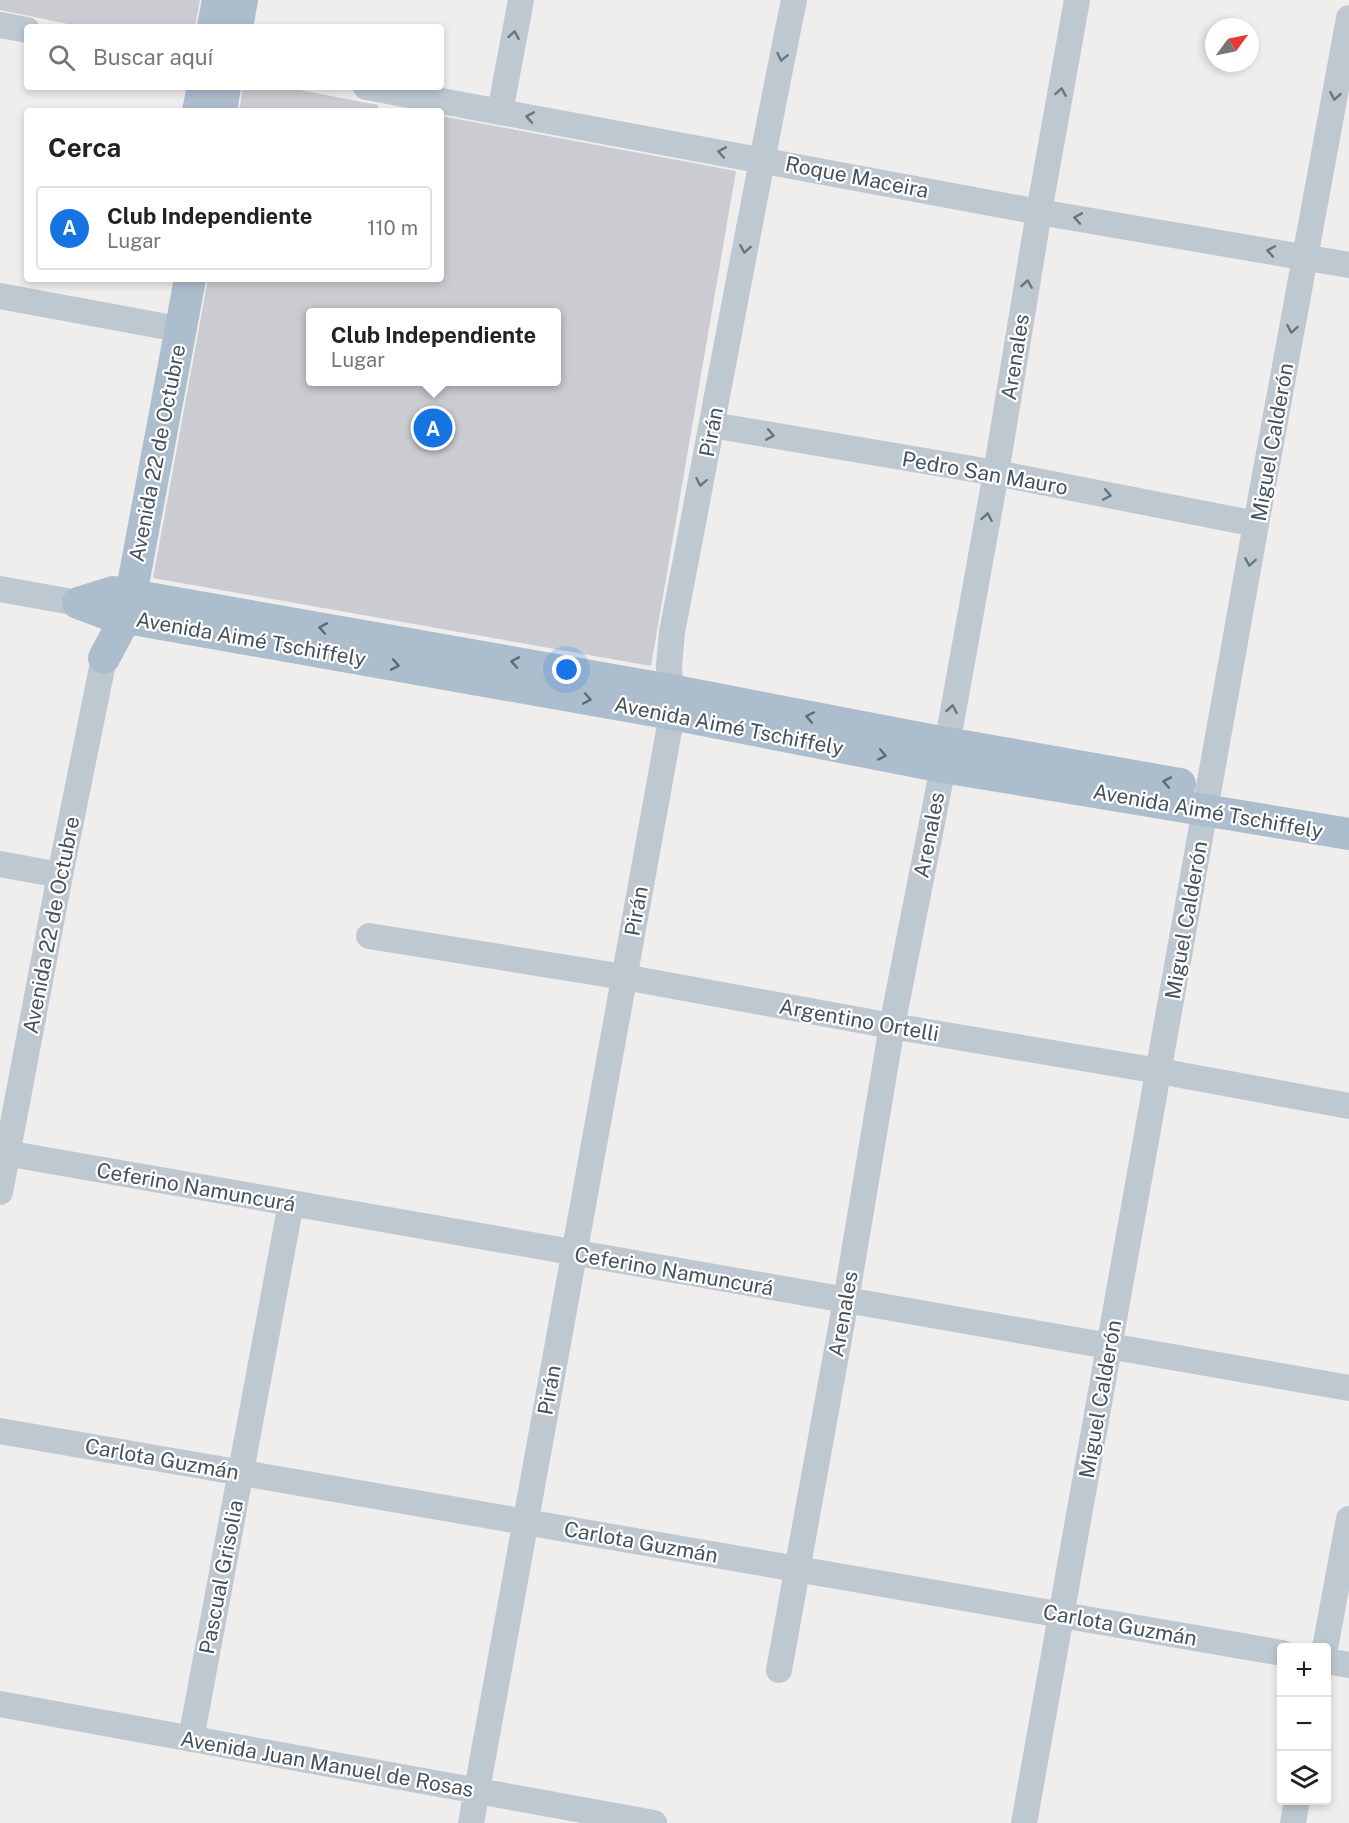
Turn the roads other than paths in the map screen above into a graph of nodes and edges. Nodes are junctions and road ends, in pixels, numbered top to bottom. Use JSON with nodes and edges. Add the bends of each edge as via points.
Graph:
{"nodes":[{"id":1,"x":218,"y":0,"type":"edge"},
{"id":2,"x":242,"y":0,"type":"edge"},
{"id":3,"x":521,"y":0,"type":"edge"},
{"id":4,"x":794,"y":0,"type":"edge"},
{"id":5,"x":1077,"y":0,"type":"edge"},
{"id":6,"x":1349,"y":18,"type":"edge"},
{"id":7,"x":214,"y":24,"type":"edge"},
{"id":8,"x":238,"y":24,"type":"edge"},
{"id":9,"x":0,"y":25,"type":"edge"},
{"id":10,"x":24,"y":29,"type":"edge"},
{"id":11,"x":202,"y":90,"type":"edge"},
{"id":12,"x":224,"y":90,"type":"edge"},
{"id":13,"x":382,"y":90,"type":"edge"},
{"id":14,"x":198,"y":108,"type":"edge"},
{"id":15,"x":222,"y":108,"type":"edge"},
{"id":16,"x":500,"y":112,"type":"junction"},
{"id":17,"x":761,"y":159,"type":"junction"},
{"id":18,"x":1039,"y":212,"type":"junction"},
{"id":19,"x":1305,"y":257,"type":"junction"},
{"id":20,"x":1349,"y":265,"type":"edge"},
{"id":21,"x":169,"y":282,"type":"edge"},
{"id":22,"x":189,"y":282,"type":"edge"},
{"id":23,"x":0,"y":296,"type":"edge"},
{"id":24,"x":162,"y":326,"type":"junction"},
{"id":25,"x":712,"y":425,"type":"junction"},
{"id":26,"x":996,"y":473,"type":"junction"},
{"id":27,"x":1257,"y":524,"type":"junction"},
{"id":28,"x":0,"y":589,"type":"edge"},
{"id":29,"x":78,"y":603,"type":"joint"},
{"id":30,"x":120,"y":605,"type":"junction"},
{"id":31,"x":104,"y":658,"type":"joint"},
{"id":32,"x":671,"y":702,"type":"junction"},
{"id":33,"x":944,"y":755,"type":"junction"},
{"id":34,"x":1208,"y":800,"type":"junction"},
{"id":35,"x":1349,"y":813,"type":"edge"},
{"id":36,"x":1349,"y":834,"type":"edge"},
{"id":37,"x":0,"y":864,"type":"edge"},
{"id":38,"x":60,"y":875,"type":"junction"},
{"id":39,"x":369,"y":936,"type":"dead end"},
{"id":40,"x":624,"y":977,"type":"junction"},
{"id":41,"x":891,"y":1026,"type":"junction"},
{"id":42,"x":1159,"y":1071,"type":"junction"},
{"id":43,"x":1349,"y":1106,"type":"edge"},
{"id":44,"x":4,"y":1153,"type":"edge"},
{"id":45,"x":0,"y":1192,"type":"edge"},
{"id":46,"x":291,"y":1203,"type":"junction"},
{"id":47,"x":574,"y":1253,"type":"junction"},
{"id":48,"x":846,"y":1300,"type":"junction"},
{"id":49,"x":1110,"y":1347,"type":"junction"},
{"id":50,"x":1349,"y":1388,"type":"edge"},
{"id":51,"x":0,"y":1431,"type":"edge"},
{"id":52,"x":240,"y":1472,"type":"junction"},
{"id":53,"x":1349,"y":1519,"type":"edge"},
{"id":54,"x":526,"y":1522,"type":"junction"},
{"id":55,"x":797,"y":1569,"type":"junction"},
{"id":56,"x":1061,"y":1615,"type":"junction"},
{"id":57,"x":1326,"y":1643,"type":"edge"},
{"id":58,"x":1277,"y":1652,"type":"edge"},
{"id":59,"x":1331,"y":1662,"type":"edge"},
{"id":60,"x":1349,"y":1665,"type":"edge"},
{"id":61,"x":779,"y":1670,"type":"dead end"},
{"id":62,"x":0,"y":1704,"type":"edge"},
{"id":63,"x":191,"y":1739,"type":"junction"},
{"id":64,"x":477,"y":1791,"type":"junction"},
{"id":65,"x":1296,"y":1805,"type":"edge"},
{"id":66,"x":471,"y":1823,"type":"edge"},
{"id":67,"x":654,"y":1823,"type":"edge"},
{"id":68,"x":1024,"y":1823,"type":"edge"},
{"id":69,"x":1293,"y":1823,"type":"edge"}],
"edges":[{"from":1,"to":7,"type":"main road"},
{"from":2,"to":8,"type":"main road"},
{"from":16,"to":3,"type":"street","one_way":true},
{"from":4,"to":17,"type":"street","name":"Pirán","one_way":true},
{"from":18,"to":5,"type":"street","name":"Arenales","one_way":true},
{"from":6,"to":19,"type":"street","name":"Miguel Calderón","one_way":true},
{"from":9,"to":10,"type":"street"},
{"from":11,"to":14,"type":"main road"},
{"from":12,"to":15,"type":"main road"},
{"from":13,"to":16,"type":"street","name":"Roque Maceira"},
{"from":17,"to":16,"type":"street","name":"Roque Maceira","one_way":true},
{"from":17,"to":18,"type":"street","name":"Roque Maceira"},
{"from":17,"to":25,"type":"street","name":"Pirán","one_way":true},
{"from":19,"to":18,"type":"street","name":"Roque Maceira","one_way":true},
{"from":26,"to":18,"type":"street","name":"Arenales","one_way":true},
{"from":19,"to":20,"type":"street","name":"Roque Maceira"},
{"from":19,"to":27,"type":"street","name":"Miguel Calderón","one_way":true},
{"from":21,"to":24,"type":"main road","name":"Avenida 22 de Octubre"},
{"from":22,"to":30,"type":"main road","name":"Avenida 22 de Octubre"},
{"from":23,"to":24,"type":"street"},
{"from":24,"to":30,"type":"main road","name":"Avenida 22 de Octubre"},
{"from":25,"to":26,"type":"street","name":"Pedro San Mauro","one_way":true},
{"from":25,"to":32,"type":"street","name":"Pirán","one_way":true,"via":[[672,632]]},
{"from":26,"to":27,"type":"street","name":"Pedro San Mauro","one_way":true},
{"from":33,"to":26,"type":"street","name":"Arenales","one_way":true},
{"from":27,"to":34,"type":"street","name":"Miguel Calderón","one_way":true},
{"from":28,"to":29,"type":"street"},
{"from":29,"to":30,"type":"main road"},
{"from":30,"to":31,"type":"main road","name":"Avenida 22 de Octubre"},
{"from":30,"to":32,"type":"main road","name":"Avenida Aimé Tschiffely"},
{"from":31,"to":38,"type":"street","name":"Avenida 22 de Octubre"},
{"from":32,"to":33,"type":"main road","name":"Avenida Aimé Tschiffely"},
{"from":32,"to":40,"type":"street","name":"Pirán"},
{"from":33,"to":34,"type":"main road","name":"Avenida Aimé Tschiffely"},
{"from":33,"to":41,"type":"street","name":"Arenales"},
{"from":34,"to":35,"type":"main road","name":"Avenida Aimé Tschiffely"},
{"from":34,"to":36,"type":"main road","name":"Avenida Aimé Tschiffely"},
{"from":34,"to":42,"type":"street","name":"Miguel Calderón"},
{"from":37,"to":38,"type":"street"},
{"from":38,"to":44,"type":"street","name":"Avenida 22 de Octubre"},
{"from":39,"to":40,"type":"street","name":"Argentino Ortelli"},
{"from":40,"to":41,"type":"street","name":"Argentino Ortelli"},
{"from":40,"to":47,"type":"street","name":"Pirán"},
{"from":41,"to":42,"type":"street","name":"Argentino Ortelli"},
{"from":41,"to":48,"type":"street","name":"Arenales"},
{"from":42,"to":43,"type":"street","name":"Argentino Ortelli"},
{"from":42,"to":49,"type":"street","name":"Miguel Calderón"},
{"from":44,"to":45,"type":"street","name":"Avenida 22 de Octubre"},
{"from":44,"to":46,"type":"street","name":"Ceferino Namuncurá"},
{"from":46,"to":47,"type":"street","name":"Ceferino Namuncurá"},
{"from":46,"to":52,"type":"street","name":"Pascual Grisolia"},
{"from":47,"to":48,"type":"street","name":"Ceferino Namuncurá"},
{"from":47,"to":54,"type":"street","name":"Pirán"},
{"from":48,"to":49,"type":"street","name":"Ceferino Namuncurá"},
{"from":48,"to":55,"type":"street","name":"Arenales"},
{"from":49,"to":50,"type":"street","name":"Ceferino Namuncurá"},
{"from":49,"to":56,"type":"street","name":"Miguel Calderón"},
{"from":51,"to":52,"type":"street","name":"Carlota Guzmán"},
{"from":52,"to":54,"type":"street","name":"Carlota Guzmán"},
{"from":52,"to":63,"type":"street","name":"Pascual Grisolia"},
{"from":53,"to":57,"type":"street"},
{"from":54,"to":55,"type":"street","name":"Carlota Guzmán"},
{"from":54,"to":64,"type":"street","name":"Pirán"},
{"from":55,"to":56,"type":"street","name":"Carlota Guzmán"},
{"from":55,"to":61,"type":"street","name":"Arenales"},
{"from":56,"to":58,"type":"street","name":"Carlota Guzmán"},
{"from":56,"to":68,"type":"street","name":"Miguel Calderón"},
{"from":59,"to":60,"type":"street"},
{"from":62,"to":63,"type":"street","name":"Avenida Juan Manuel de Rosas"},
{"from":63,"to":64,"type":"street","name":"Avenida Juan Manuel de Rosas"},
{"from":64,"to":66,"type":"street","name":"Pirán"},
{"from":64,"to":67,"type":"street","name":"Avenida Juan Manuel de Rosas"},
{"from":65,"to":69,"type":"street"}]}
